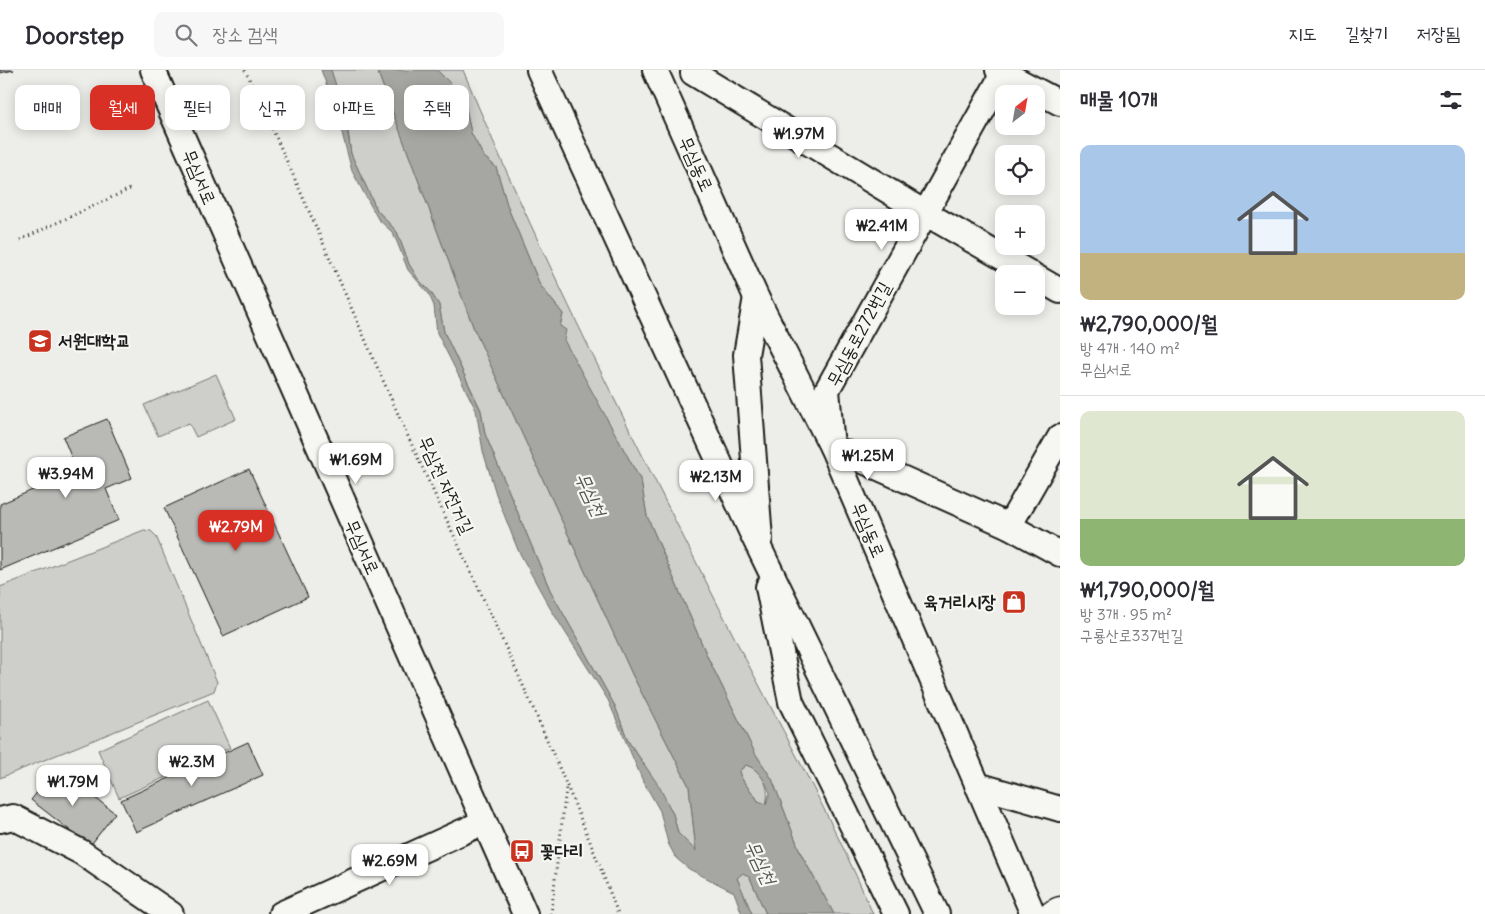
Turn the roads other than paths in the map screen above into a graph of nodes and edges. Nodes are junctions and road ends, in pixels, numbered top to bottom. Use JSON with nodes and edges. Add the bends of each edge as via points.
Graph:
{"nodes":[{"id":1,"x":153,"y":70,"type":"edge"},
{"id":2,"x":539,"y":70,"type":"edge"},
{"id":3,"x":694,"y":71,"type":"edge"},
{"id":4,"x":1002,"y":71,"type":"edge"},
{"id":5,"x":658,"y":78,"type":"edge"},
{"id":6,"x":1060,"y":103,"type":"edge"},
{"id":7,"x":925,"y":213,"type":"junction"},
{"id":8,"x":1015,"y":265,"type":"edge"},
{"id":9,"x":1045,"y":282,"type":"edge"},
{"id":10,"x":1060,"y":291,"type":"edge"},
{"id":11,"x":756,"y":297,"type":"junction"},
{"id":12,"x":1060,"y":437,"type":"edge"},
{"id":13,"x":832,"y":447,"type":"junction"},
{"id":14,"x":1009,"y":526,"type":"junction"},
{"id":15,"x":762,"y":553,"type":"junction"},
{"id":16,"x":1060,"y":554,"type":"edge"},
{"id":17,"x":977,"y":784,"type":"junction"},
{"id":18,"x":1060,"y":809,"type":"edge"},
{"id":19,"x":0,"y":820,"type":"edge"},
{"id":20,"x":484,"y":822,"type":"junction"},
{"id":21,"x":1060,"y":911,"type":"edge"},
{"id":22,"x":171,"y":914,"type":"edge"},
{"id":23,"x":281,"y":914,"type":"edge"},
{"id":24,"x":525,"y":914,"type":"edge"},
{"id":25,"x":896,"y":914,"type":"edge"},
{"id":26,"x":937,"y":914,"type":"edge"},
{"id":27,"x":1033,"y":914,"type":"edge"},
{"id":28,"x":1054,"y":914,"type":"edge"}],
"edges":[{"from":1,"to":20,"type":"street","name":"무심서로"},
{"from":2,"to":15,"type":"street"},
{"from":3,"to":5,"type":"street"},
{"from":3,"to":7,"type":"street"},
{"from":4,"to":6,"type":"street"},
{"from":4,"to":7,"type":"street","name":"무심동로272번길"},
{"from":5,"to":11,"type":"street","name":"무심동로"},
{"from":7,"to":8,"type":"street"},
{"from":7,"to":13,"type":"street","name":"무심동로272번길","via":[[827,390]]},
{"from":9,"to":10,"type":"street"},
{"from":11,"to":13,"type":"street","name":"무심동로"},
{"from":11,"to":15,"type":"street","via":[[746,355]]},
{"from":12,"to":14,"type":"street"},
{"from":13,"to":14,"type":"street"},
{"from":13,"to":17,"type":"street","name":"무심동로"},
{"from":14,"to":16,"type":"street"},
{"from":15,"to":25,"type":"street","via":[[791,702]]},
{"from":15,"to":26,"type":"street"},
{"from":17,"to":18,"type":"street"},
{"from":17,"to":27,"type":"street","name":"무심동로"},
{"from":19,"to":22,"type":"street","via":[[12,817],[81,852]]},
{"from":20,"to":23,"type":"street"},
{"from":20,"to":24,"type":"street","name":"무심서로"},
{"from":21,"to":28,"type":"main road"}]}
